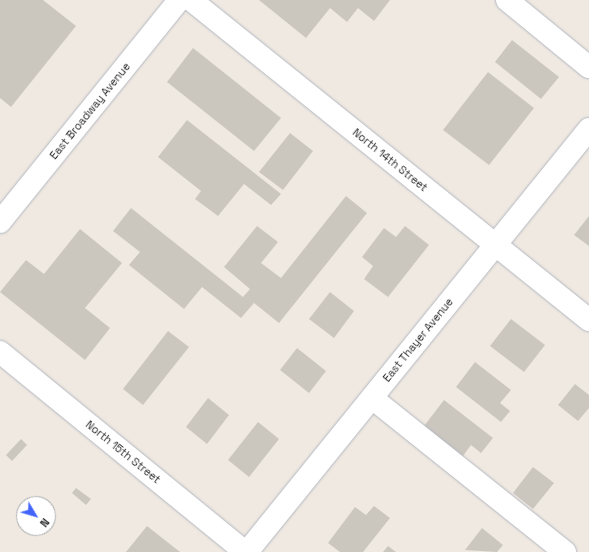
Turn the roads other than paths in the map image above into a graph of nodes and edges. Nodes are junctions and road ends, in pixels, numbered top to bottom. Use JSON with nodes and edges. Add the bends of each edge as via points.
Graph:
{"nodes":[{"id":1,"x":179,"y":0,"type":"edge"},
{"id":2,"x":191,"y":0,"type":"edge"},
{"id":3,"x":507,"y":0,"type":"edge"},
{"id":4,"x":589,"y":66,"type":"edge"},
{"id":5,"x":589,"y":129,"type":"edge"},
{"id":6,"x":0,"y":222,"type":"edge"},
{"id":7,"x":496,"y":244,"type":"junction"},
{"id":8,"x":587,"y":314,"type":"edge"},
{"id":9,"x":0,"y":352,"type":"edge"},
{"id":10,"x":372,"y":398,"type":"junction"},
{"id":11,"x":246,"y":552,"type":"edge"},
{"id":12,"x":565,"y":552,"type":"edge"}],
"edges":[{"from":1,"to":6,"type":"street","name":"East Broadway Avenue"},
{"from":2,"to":7,"type":"street","name":"North 14th Street"},
{"from":3,"to":4,"type":"street"},
{"from":5,"to":7,"type":"street","name":"East Thayer Avenue"},
{"from":7,"to":8,"type":"street","name":"North 14th Street"},
{"from":7,"to":10,"type":"street","name":"East Thayer Avenue"},
{"from":9,"to":11,"type":"street","name":"North 15th Street"},
{"from":10,"to":11,"type":"street","name":"East Thayer Avenue"},
{"from":10,"to":12,"type":"street"}]}
